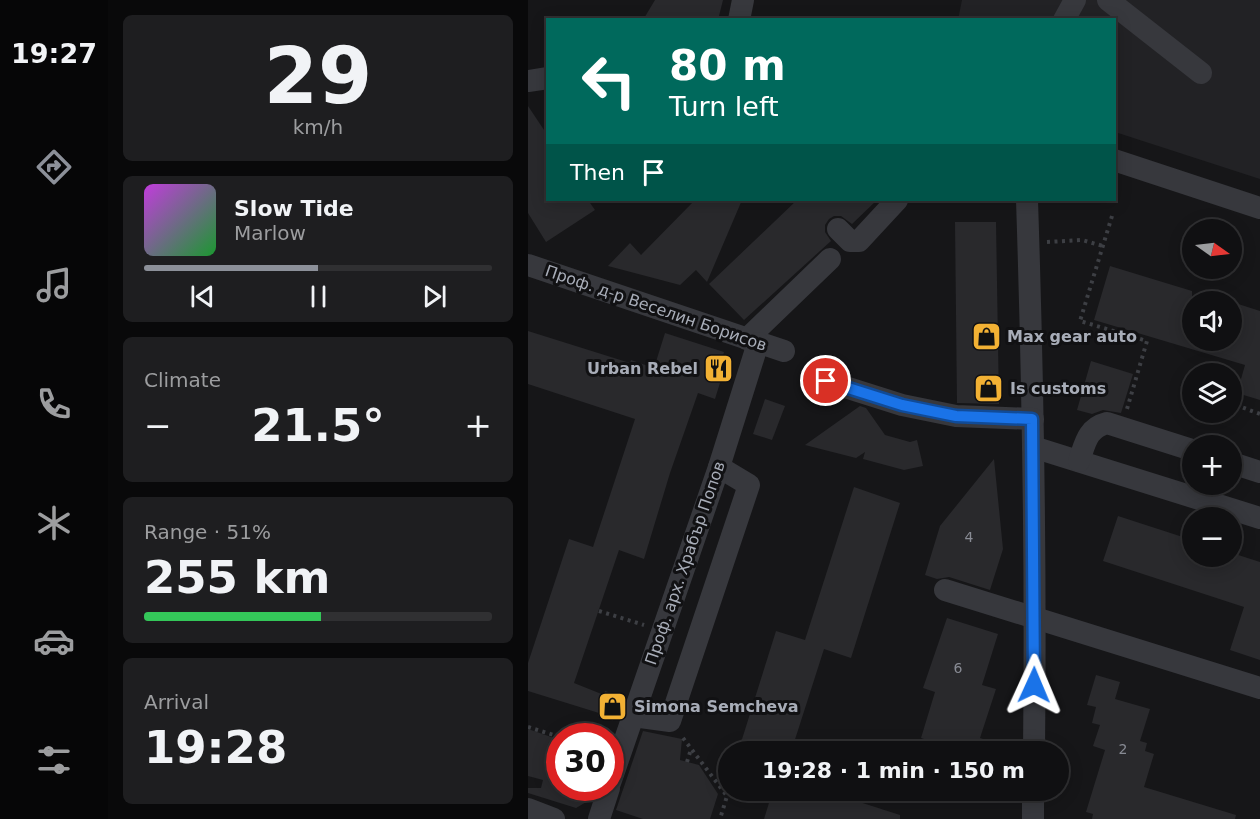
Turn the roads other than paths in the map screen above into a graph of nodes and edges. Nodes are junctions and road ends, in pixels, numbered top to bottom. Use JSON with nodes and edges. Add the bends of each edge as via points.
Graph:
{"nodes":[{"id":1,"x":743,"y":0,"type":"edge"},
{"id":2,"x":1075,"y":0,"type":"edge"},
{"id":3,"x":1108,"y":0,"type":"edge"},
{"id":4,"x":739,"y":18,"type":"edge"},
{"id":5,"x":1065,"y":18,"type":"edge"},
{"id":6,"x":1201,"y":73,"type":"dead end"},
{"id":7,"x":546,"y":78,"type":"edge"},
{"id":8,"x":528,"y":81,"type":"edge"},
{"id":9,"x":1116,"y":161,"type":"edge"},
{"id":10,"x":896,"y":201,"type":"edge"},
{"id":11,"x":1027,"y":201,"type":"edge"},
{"id":12,"x":1260,"y":208,"type":"edge"},
{"id":13,"x":838,"y":229,"type":"dead end"},
{"id":14,"x":830,"y":259,"type":"dead end"},
{"id":15,"x":528,"y":265,"type":"edge"},
{"id":16,"x":753,"y":341,"type":"junction"},
{"id":17,"x":783,"y":351,"type":"dead end"},
{"id":18,"x":826,"y":381,"type":"dead end"},
{"id":19,"x":1032,"y":419,"type":"junction"},
{"id":20,"x":1034,"y":447,"type":"junction"},
{"id":21,"x":1182,"y":447,"type":"edge"},
{"id":22,"x":1079,"y":461,"type":"junction"},
{"id":23,"x":1242,"y":466,"type":"edge"},
{"id":24,"x":719,"y":467,"type":"junction"},
{"id":25,"x":1260,"y":472,"type":"edge"},
{"id":26,"x":1260,"y":518,"type":"edge"},
{"id":27,"x":945,"y":590,"type":"dead end"},
{"id":28,"x":1035,"y":619,"type":"junction"},
{"id":29,"x":1260,"y":688,"type":"edge"},
{"id":30,"x":633,"y":716,"type":"junction"},
{"id":31,"x":1034,"y":741,"type":"edge"},
{"id":32,"x":624,"y":742,"type":"edge"},
{"id":33,"x":605,"y":801,"type":"edge"},
{"id":34,"x":1033,"y":801,"type":"edge"},
{"id":35,"x":528,"y":809,"type":"edge"},
{"id":36,"x":554,"y":819,"type":"edge"},
{"id":37,"x":599,"y":819,"type":"edge"},
{"id":38,"x":1033,"y":819,"type":"edge"}],
"edges":[{"from":1,"to":4,"type":"street"},
{"from":2,"to":5,"type":"street"},
{"from":3,"to":6,"type":"street"},
{"from":7,"to":8,"type":"street"},
{"from":9,"to":12,"type":"street"},
{"from":10,"to":13,"type":"street","via":[[859,241],[850,241]]},
{"from":11,"to":19,"type":"street"},
{"from":14,"to":16,"type":"street"},
{"from":15,"to":16,"type":"street","name":"Проф. д-р Веселин Борисов"},
{"from":16,"to":17,"type":"street","name":"Проф. д-р Веселин Борисов"},
{"from":16,"to":24,"type":"street","name":"Проф. арх. Храбър Попов"},
{"from":18,"to":19,"type":"street","via":[[902,405],[956,416]]},
{"from":19,"to":20,"type":"street"},
{"from":20,"to":22,"type":"street"},
{"from":20,"to":28,"type":"street"},
{"from":21,"to":22,"type":"street","via":[[1107,423],[1096,426]]},
{"from":22,"to":26,"type":"street"},
{"from":23,"to":25,"type":"street"},
{"from":24,"to":30,"type":"street","name":"Проф. арх. Храбър Попов"},
{"from":24,"to":30,"type":"street","via":[[749,485],[670,721]]},
{"from":27,"to":28,"type":"street"},
{"from":28,"to":29,"type":"street"},
{"from":28,"to":31,"type":"street"},
{"from":30,"to":32,"type":"street","name":"Проф. арх. Храбър Попов"},
{"from":33,"to":37,"type":"street"},
{"from":34,"to":38,"type":"street"},
{"from":35,"to":36,"type":"street"}]}
